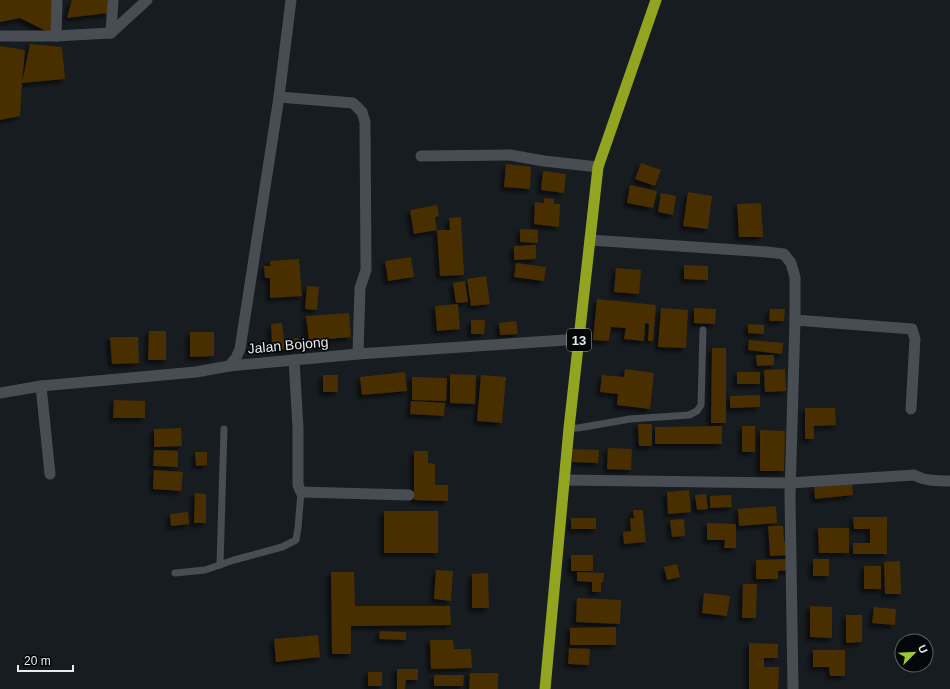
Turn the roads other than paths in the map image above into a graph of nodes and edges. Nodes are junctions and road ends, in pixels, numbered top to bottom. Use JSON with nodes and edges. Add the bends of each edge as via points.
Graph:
{"nodes":[{"id":1,"x":57,"y":0,"type":"edge"},
{"id":2,"x":113,"y":0,"type":"edge"},
{"id":3,"x":148,"y":0,"type":"edge"},
{"id":4,"x":290,"y":0,"type":"edge"},
{"id":5,"x":656,"y":0,"type":"edge"},
{"id":6,"x":111,"y":33,"type":"junction"},
{"id":7,"x":0,"y":36,"type":"edge"},
{"id":8,"x":56,"y":36,"type":"junction"},
{"id":9,"x":279,"y":97,"type":"junction"},
{"id":10,"x":421,"y":156,"type":"dead end"},
{"id":11,"x":598,"y":167,"type":"junction"},
{"id":12,"x":590,"y":240,"type":"junction"},
{"id":13,"x":795,"y":320,"type":"junction"},
{"id":14,"x":703,"y":330,"type":"dead end"},
{"id":15,"x":580,"y":339,"type":"junction"},
{"id":16,"x":358,"y":354,"type":"junction"},
{"id":17,"x":294,"y":360,"type":"junction"},
{"id":18,"x":229,"y":366,"type":"junction"},
{"id":19,"x":41,"y":386,"type":"junction"},
{"id":20,"x":0,"y":394,"type":"edge"},
{"id":21,"x":911,"y":409,"type":"dead end"},
{"id":22,"x":569,"y":428,"type":"junction"},
{"id":23,"x":224,"y":429,"type":"dead end"},
{"id":24,"x":50,"y":474,"type":"dead end"},
{"id":25,"x":565,"y":480,"type":"junction"},
{"id":26,"x":950,"y":481,"type":"edge"},
{"id":27,"x":790,"y":482,"type":"junction"},
{"id":28,"x":301,"y":492,"type":"junction"},
{"id":29,"x":409,"y":495,"type":"dead end"},
{"id":30,"x":220,"y":565,"type":"junction"},
{"id":31,"x":175,"y":573,"type":"dead end"},
{"id":32,"x":545,"y":689,"type":"edge"},
{"id":33,"x":793,"y":689,"type":"edge"}],
"edges":[{"from":1,"to":8,"type":"street"},
{"from":2,"to":6,"type":"street"},
{"from":3,"to":6,"type":"street"},
{"from":4,"to":9,"type":"street"},
{"from":5,"to":11,"type":"highway","number":"13"},
{"from":6,"to":8,"type":"street"},
{"from":7,"to":8,"type":"street"},
{"from":9,"to":16,"type":"street","via":[[353,103],[364,117],[366,270],[360,288]]},
{"from":9,"to":18,"type":"street","via":[[240,349]]},
{"from":10,"to":11,"type":"street","via":[[510,155]]},
{"from":11,"to":12,"type":"highway","number":"13"},
{"from":12,"to":13,"type":"street","via":[[784,254],[791,263],[795,277]]},
{"from":12,"to":15,"type":"highway","number":"13"},
{"from":13,"to":21,"type":"street","via":[[912,330],[915,339]]},
{"from":13,"to":27,"type":"street"},
{"from":14,"to":22,"type":"lane","via":[[701,405],[697,412]]},
{"from":15,"to":16,"type":"street","name":"Jalan Bojong"},
{"from":15,"to":22,"type":"highway","number":"13"},
{"from":16,"to":17,"type":"street","name":"Jalan Bojong"},
{"from":17,"to":18,"type":"street","name":"Jalan Bojong"},
{"from":17,"to":28,"type":"street","via":[[298,485]]},
{"from":18,"to":19,"type":"street","name":"Jalan Bojong","via":[[196,372]]},
{"from":19,"to":20,"type":"street","name":"Jalan Bojong"},
{"from":19,"to":24,"type":"street"},
{"from":22,"to":25,"type":"highway","number":"13"},
{"from":23,"to":30,"type":"lane"},
{"from":25,"to":27,"type":"street"},
{"from":25,"to":32,"type":"highway","number":"13"},
{"from":26,"to":27,"type":"street","via":[[919,478],[914,475]]},
{"from":27,"to":33,"type":"street"},
{"from":28,"to":29,"type":"street"},
{"from":28,"to":30,"type":"lane","via":[[296,540],[282,547]]},
{"from":30,"to":31,"type":"lane","via":[[205,570]]}]}
